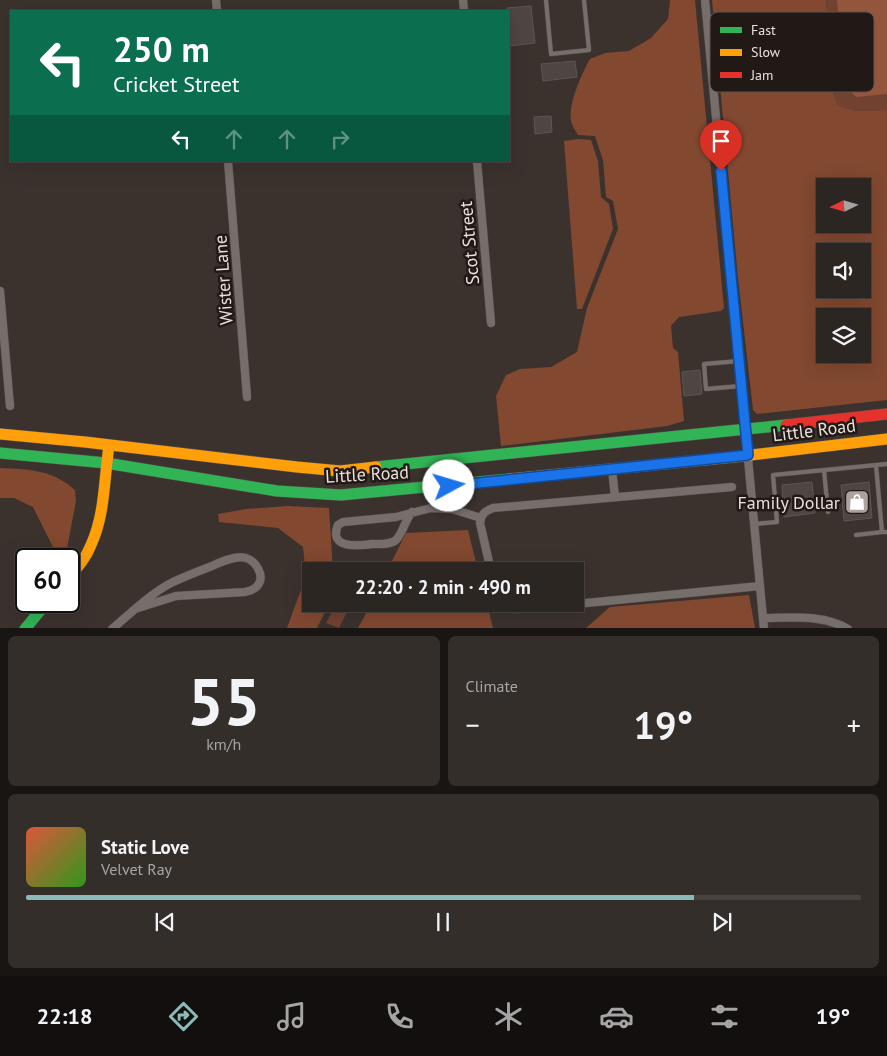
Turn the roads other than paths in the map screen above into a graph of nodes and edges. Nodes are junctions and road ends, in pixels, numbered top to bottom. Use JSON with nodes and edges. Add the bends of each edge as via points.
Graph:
{"nodes":[{"id":1,"x":546,"y":0,"type":"edge"},
{"id":2,"x":584,"y":0,"type":"edge"},
{"id":3,"x":705,"y":0,"type":"edge"},
{"id":4,"x":710,"y":53,"type":"edge"},
{"id":5,"x":714,"y":92,"type":"edge"},
{"id":6,"x":228,"y":162,"type":"edge"},
{"id":7,"x":477,"y":162,"type":"edge"},
{"id":8,"x":0,"y":291,"type":"edge"},
{"id":9,"x":491,"y":323,"type":"dead end"},
{"id":10,"x":739,"y":361,"type":"junction"},
{"id":11,"x":741,"y":386,"type":"junction"},
{"id":12,"x":247,"y":397,"type":"dead end"},
{"id":13,"x":10,"y":406,"type":"dead end"},
{"id":14,"x":887,"y":414,"type":"edge"},
{"id":15,"x":745,"y":428,"type":"junction"},
{"id":16,"x":0,"y":434,"type":"edge"},
{"id":17,"x":887,"y":439,"type":"edge"},
{"id":18,"x":108,"y":446,"type":"junction"},
{"id":19,"x":0,"y":453,"type":"edge"},
{"id":20,"x":748,"y":455,"type":"junction"},
{"id":21,"x":106,"y":463,"type":"junction"},
{"id":22,"x":887,"y":464,"type":"edge"},
{"id":23,"x":876,"y":465,"type":"junction"},
{"id":24,"x":612,"y":469,"type":"junction"},
{"id":25,"x":824,"y":470,"type":"junction"},
{"id":26,"x":732,"y":487,"type":"dead end"},
{"id":27,"x":615,"y":497,"type":"junction"},
{"id":28,"x":412,"y":512,"type":"junction"},
{"id":29,"x":828,"y":512,"type":"dead end"},
{"id":30,"x":481,"y":518,"type":"junction"},
{"id":31,"x":754,"y":524,"type":"junction"},
{"id":32,"x":885,"y":532,"type":"edge"},
{"id":33,"x":856,"y":535,"type":"dead end"},
{"id":34,"x":489,"y":562,"type":"edge"},
{"id":35,"x":80,"y":563,"type":"edge"},
{"id":36,"x":760,"y":586,"type":"junction"},
{"id":37,"x":584,"y":603,"type":"edge"},
{"id":38,"x":135,"y":609,"type":"junction"},
{"id":39,"x":38,"y":613,"type":"edge"},
{"id":40,"x":763,"y":618,"type":"junction"},
{"id":41,"x":25,"y":628,"type":"edge"},
{"id":42,"x":112,"y":628,"type":"edge"},
{"id":43,"x":764,"y":628,"type":"edge"},
{"id":44,"x":848,"y":628,"type":"edge"}],
"edges":[{"from":1,"to":2,"type":"lane","via":[[551,54],[589,50]]},
{"from":3,"to":4,"type":"street"},
{"from":5,"to":10,"type":"street"},
{"from":6,"to":12,"type":"street","name":"Wister Lane"},
{"from":7,"to":9,"type":"street","name":"Scot Street"},
{"from":8,"to":13,"type":"street"},
{"from":10,"to":11,"type":"street"},
{"from":10,"to":11,"type":"lane","via":[[704,364],[706,390]]},
{"from":11,"to":15,"type":"street"},
{"from":14,"to":15,"type":"main road","name":"Little Road"},
{"from":15,"to":18,"type":"main road","name":"Little Road","via":[[340,471],[278,467]]},
{"from":15,"to":20,"type":"street"},
{"from":16,"to":18,"type":"main road","name":"Little Road","via":[[55,437]]},
{"from":17,"to":20,"type":"main road","name":"Little Road"},
{"from":18,"to":21,"type":"main road"},
{"from":19,"to":21,"type":"main road","name":"Little Road"},
{"from":20,"to":24,"type":"main road","name":"Little Road"},
{"from":20,"to":31,"type":"street"},
{"from":21,"to":24,"type":"main road","name":"Little Road","via":[[278,491],[341,495]]},
{"from":21,"to":35,"type":"main road","via":[[101,512],[94,536]]},
{"from":22,"to":23,"type":"lane"},
{"from":23,"to":25,"type":"lane"},
{"from":23,"to":32,"type":"lane"},
{"from":24,"to":27,"type":"street"},
{"from":25,"to":29,"type":"lane"},
{"from":25,"to":31,"type":"lane","via":[[773,475],[778,522]]},
{"from":26,"to":27,"type":"street"},
{"from":27,"to":30,"type":"street","via":[[493,508],[486,510]]},
{"from":28,"to":28,"type":"street","via":[[396,517],[343,522],[336,529],[336,538],[357,546],[390,543],[401,533]]},
{"from":28,"to":30,"type":"street","via":[[441,508]]},
{"from":30,"to":34,"type":"street"},
{"from":31,"to":36,"type":"street"},
{"from":32,"to":33,"type":"lane"},
{"from":36,"to":37,"type":"street"},
{"from":36,"to":40,"type":"street"},
{"from":38,"to":38,"type":"street","via":[[176,596],[253,590],[258,585],[259,570],[246,558],[220,563],[172,583]]},
{"from":38,"to":42,"type":"street"},
{"from":39,"to":41,"type":"main road"},
{"from":40,"to":43,"type":"street"},
{"from":40,"to":44,"type":"street","via":[[815,619]]}]}
